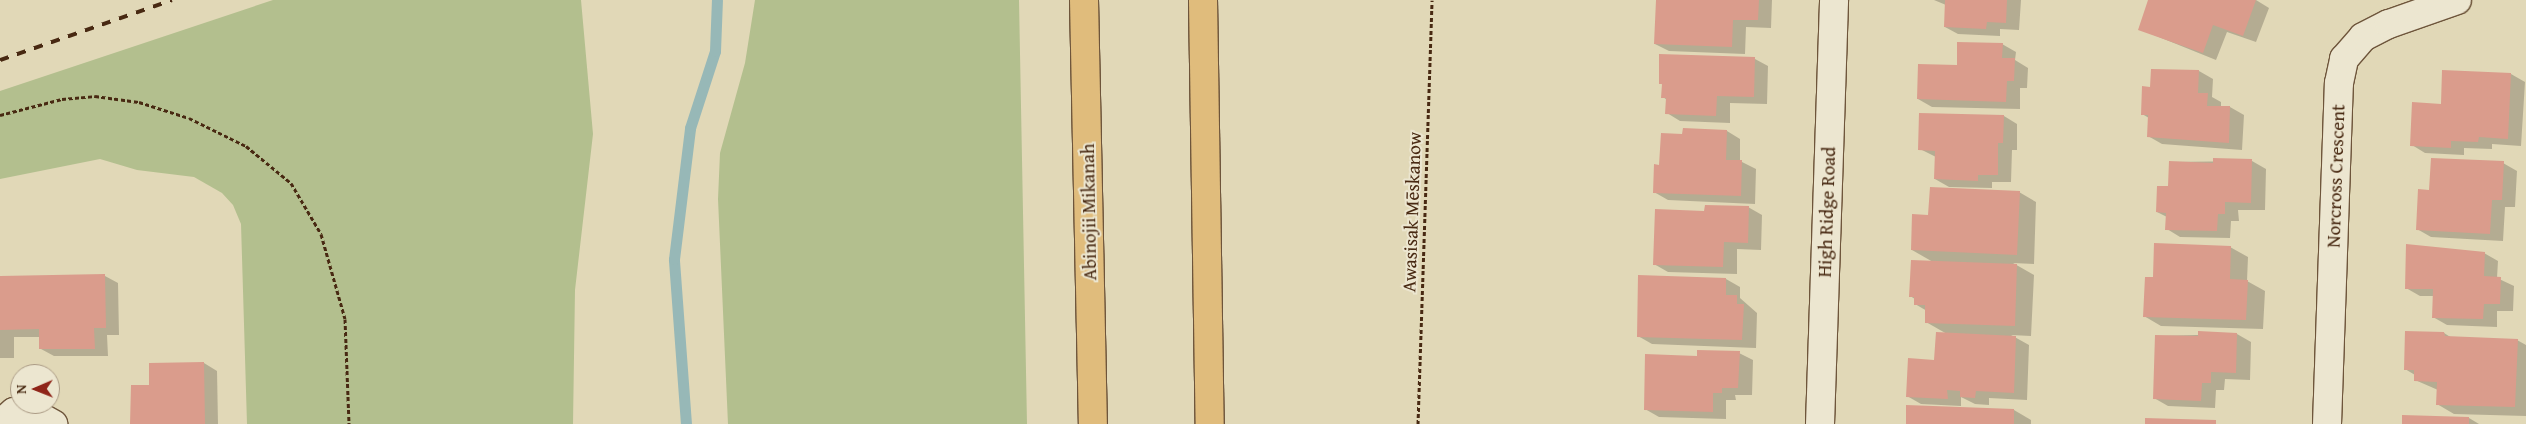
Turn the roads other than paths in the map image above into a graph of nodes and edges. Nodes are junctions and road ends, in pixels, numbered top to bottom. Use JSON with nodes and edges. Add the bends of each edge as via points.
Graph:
{"nodes":[{"id":1,"x":1084,"y":0,"type":"edge"},
{"id":2,"x":1203,"y":0,"type":"edge"},
{"id":3,"x":1834,"y":0,"type":"edge"},
{"id":4,"x":2457,"y":0,"type":"edge"},
{"id":5,"x":0,"y":424,"type":"edge"},
{"id":6,"x":53,"y":424,"type":"edge"},
{"id":7,"x":1093,"y":424,"type":"edge"},
{"id":8,"x":1210,"y":424,"type":"edge"},
{"id":9,"x":1820,"y":424,"type":"edge"},
{"id":10,"x":2327,"y":424,"type":"edge"}],
"edges":[{"from":1,"to":7,"type":"main road","name":"Abinojii Mikanah"},
{"from":2,"to":8,"type":"main road"},
{"from":3,"to":9,"type":"street","name":"High Ridge Road"},
{"from":4,"to":10,"type":"street","name":"Norcross Crescent","via":[[2363,37],[2344,59],[2339,83]]},
{"from":5,"to":6,"type":"street","via":[[14,412],[35,414]]}]}
